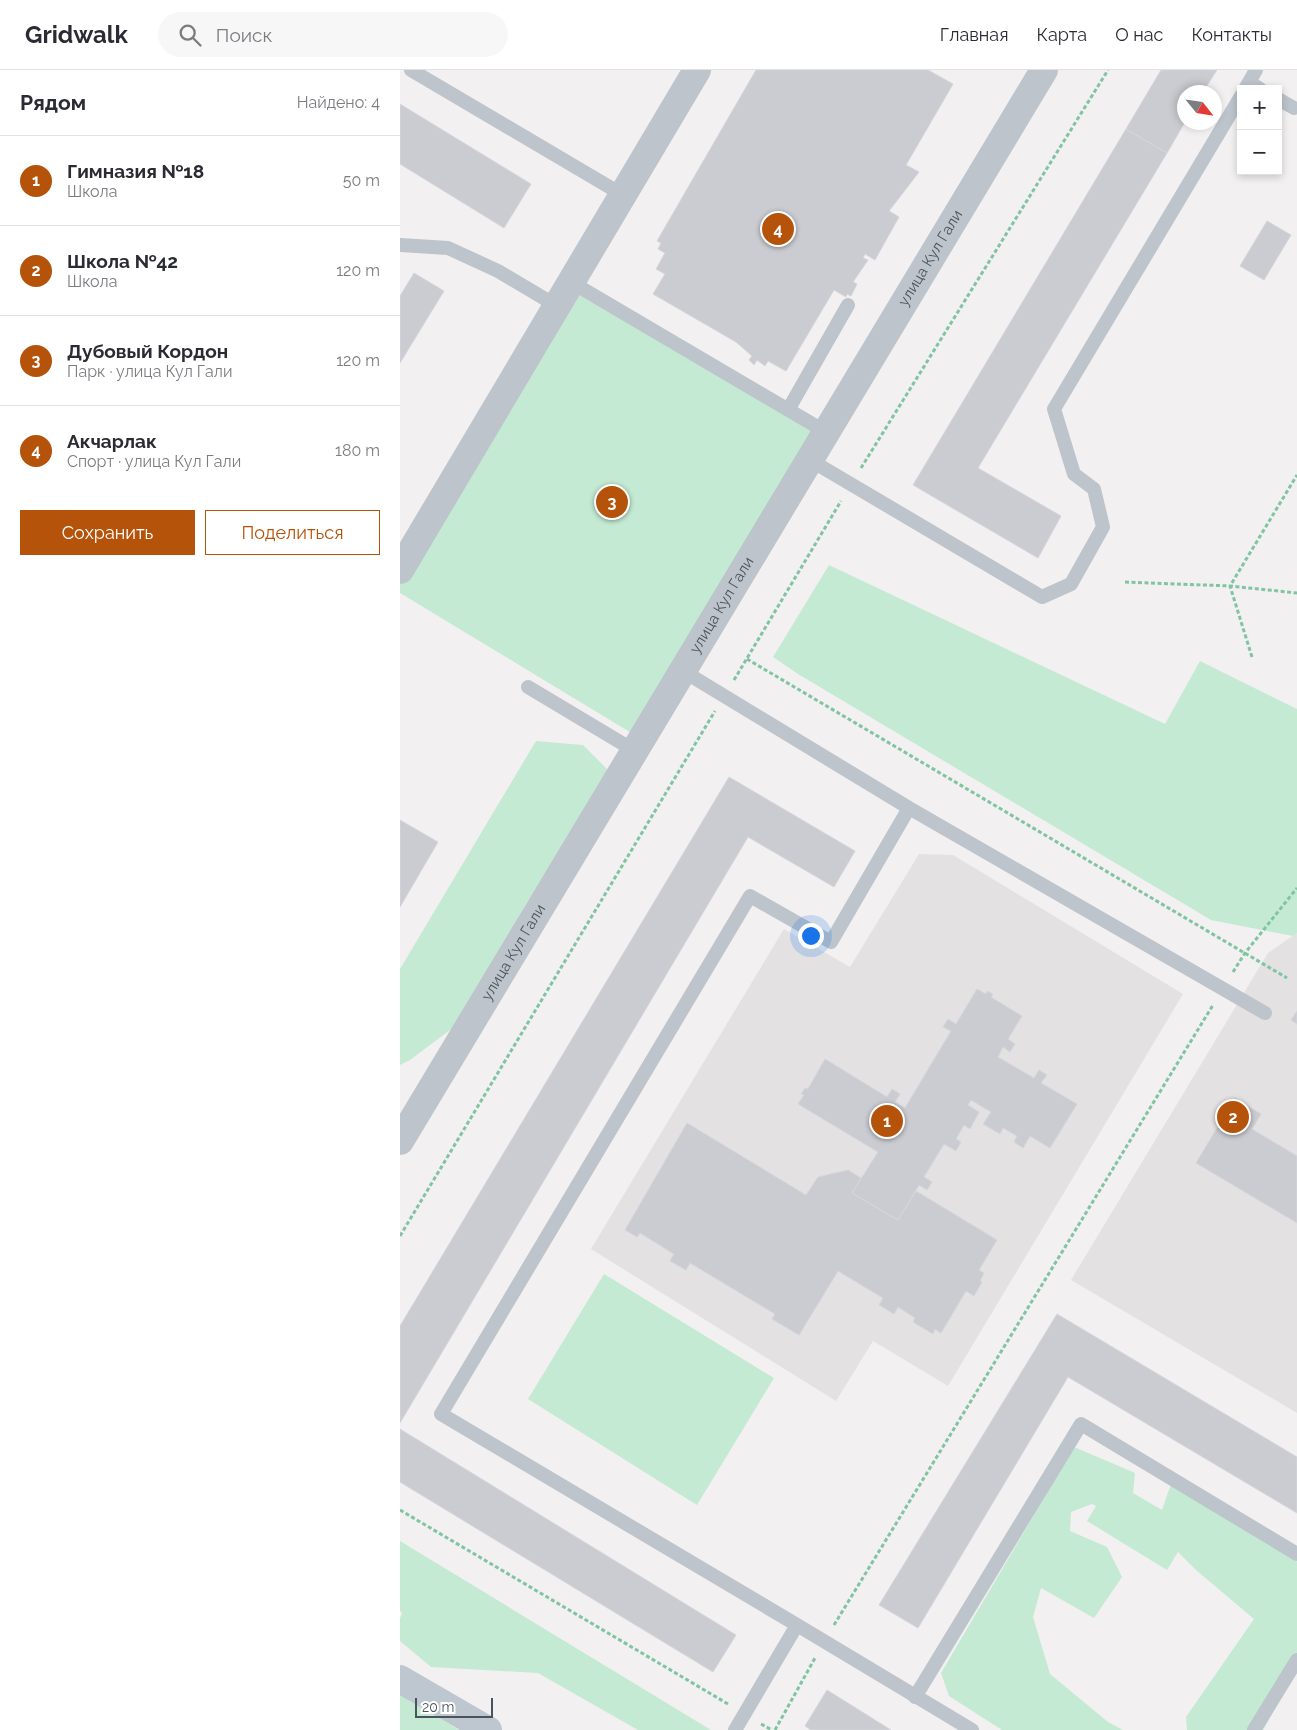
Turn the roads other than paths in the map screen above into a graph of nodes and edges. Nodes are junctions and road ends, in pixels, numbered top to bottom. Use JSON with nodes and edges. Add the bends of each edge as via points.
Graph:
{"nodes":[{"id":1,"x":411,"y":70,"type":"edge"},
{"id":2,"x":697,"y":70,"type":"edge"},
{"id":3,"x":1044,"y":70,"type":"edge"},
{"id":4,"x":1256,"y":70,"type":"edge"},
{"id":5,"x":1252,"y":85,"type":"edge"},
{"id":6,"x":1282,"y":101,"type":"edge"},
{"id":7,"x":1237,"y":103,"type":"edge"},
{"id":8,"x":1294,"y":108,"type":"dead end"},
{"id":9,"x":623,"y":195,"type":"junction"},
{"id":10,"x":400,"y":245,"type":"edge"},
{"id":11,"x":572,"y":282,"type":"junction"},
{"id":12,"x":848,"y":304,"type":"dead end"},
{"id":13,"x":557,"y":306,"type":"junction"},
{"id":14,"x":788,"y":410,"type":"junction"},
{"id":15,"x":826,"y":432,"type":"junction"},
{"id":16,"x":810,"y":460,"type":"junction"},
{"id":17,"x":400,"y":570,"type":"edge"},
{"id":18,"x":683,"y":671,"type":"junction"},
{"id":19,"x":528,"y":687,"type":"dead end"},
{"id":20,"x":635,"y":751,"type":"junction"},
{"id":21,"x":908,"y":808,"type":"junction"},
{"id":22,"x":1265,"y":1013,"type":"dead end"},
{"id":23,"x":400,"y":1141,"type":"edge"},
{"id":24,"x":1297,"y":1554,"type":"edge"},
{"id":25,"x":797,"y":1625,"type":"junction"},
{"id":26,"x":1297,"y":1660,"type":"edge"},
{"id":27,"x":400,"y":1679,"type":"edge"},
{"id":28,"x":916,"y":1697,"type":"junction"},
{"id":29,"x":488,"y":1730,"type":"edge"},
{"id":30,"x":735,"y":1730,"type":"edge"},
{"id":31,"x":972,"y":1730,"type":"edge"},
{"id":32,"x":1254,"y":1730,"type":"edge"}],
"edges":[{"from":1,"to":9,"type":"lane"},
{"from":2,"to":9,"type":"street"},
{"from":3,"to":15,"type":"street","name":"улица Кул Гали"},
{"from":4,"to":5,"type":"lane"},
{"from":6,"to":8,"type":"lane"},
{"from":7,"to":16,"type":"lane","via":[[1054,409],[1074,474],[1094,489],[1103,527],[1071,584],[1042,597]]},
{"from":9,"to":11,"type":"street"},
{"from":10,"to":13,"type":"lane","via":[[448,248],[498,270]]},
{"from":11,"to":13,"type":"street"},
{"from":11,"to":14,"type":"lane"},
{"from":12,"to":14,"type":"lane"},
{"from":13,"to":17,"type":"street"},
{"from":14,"to":15,"type":"lane"},
{"from":15,"to":16,"type":"street","name":"улица Кул Гали"},
{"from":16,"to":18,"type":"street","name":"улица Кул Гали"},
{"from":18,"to":20,"type":"street","name":"улица Кул Гали"},
{"from":18,"to":21,"type":"lane"},
{"from":19,"to":20,"type":"lane"},
{"from":20,"to":23,"type":"street","name":"улица Кул Гали"},
{"from":21,"to":22,"type":"lane"},
{"from":21,"to":25,"type":"lane","via":[[831,942],[750,896],[441,1414]]},
{"from":24,"to":28,"type":"lane","via":[[1081,1424]]},
{"from":25,"to":28,"type":"lane"},
{"from":25,"to":30,"type":"lane"},
{"from":26,"to":32,"type":"lane"},
{"from":27,"to":29,"type":"street"},
{"from":28,"to":31,"type":"lane"}]}
